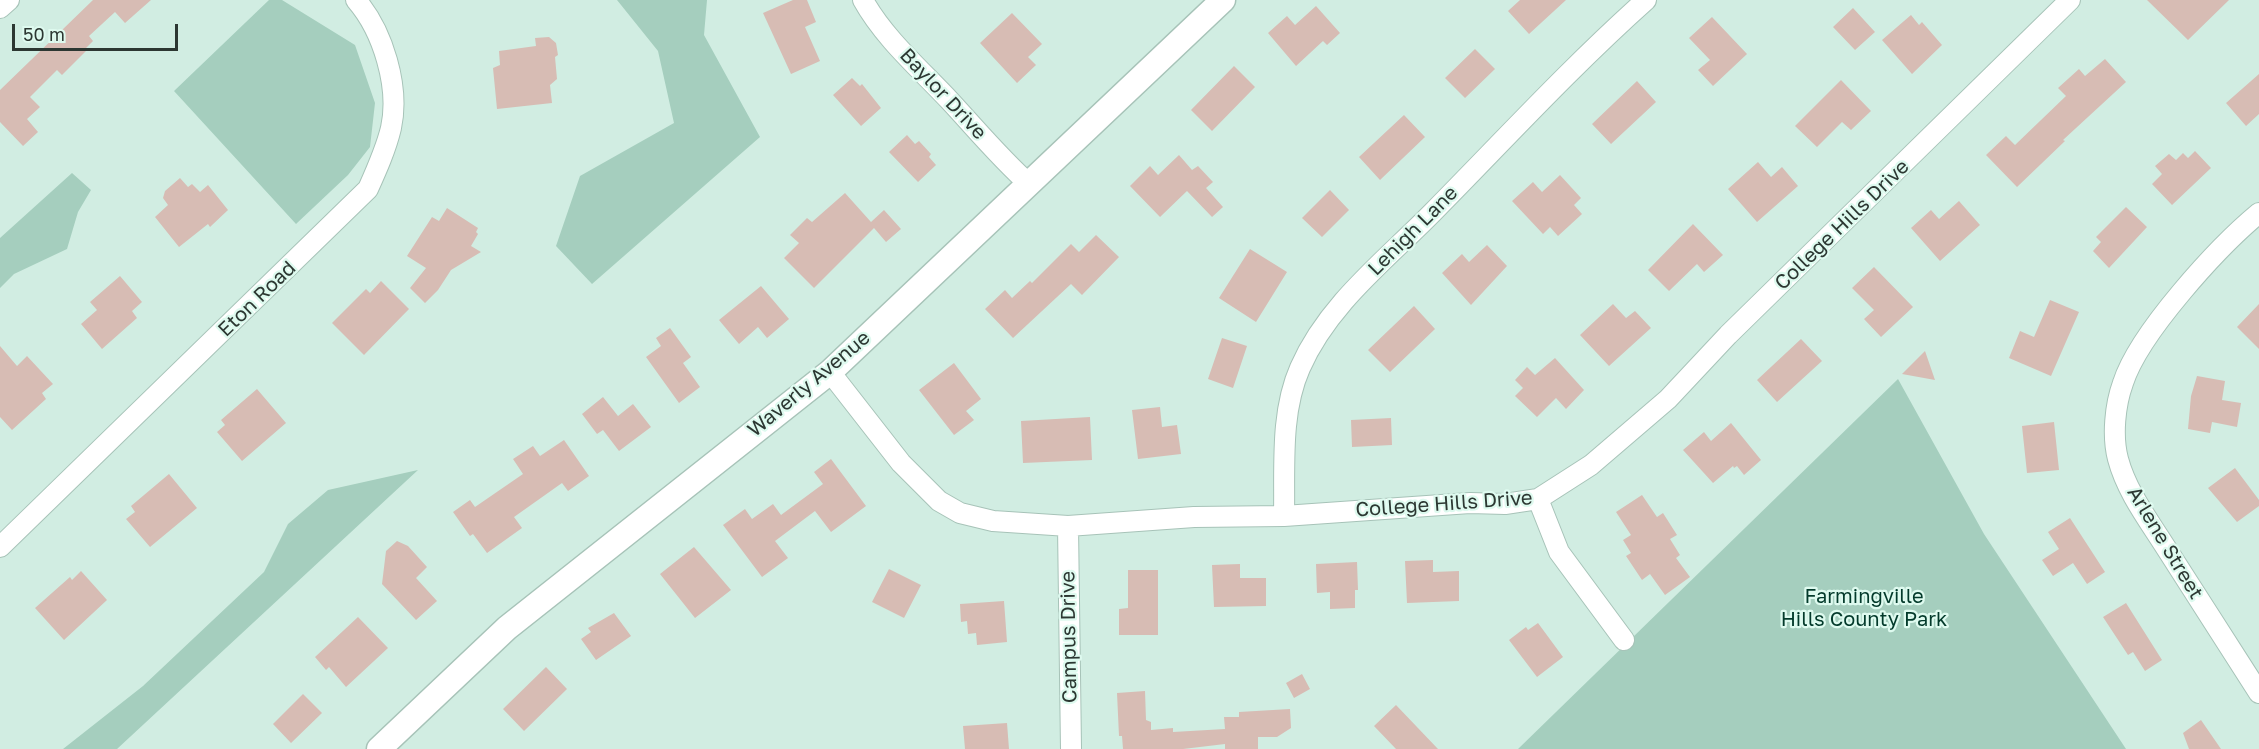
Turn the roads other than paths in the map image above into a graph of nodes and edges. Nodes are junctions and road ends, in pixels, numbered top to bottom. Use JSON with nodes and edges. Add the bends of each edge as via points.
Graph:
{"nodes":[{"id":1,"x":9,"y":0,"type":"edge"},
{"id":2,"x":356,"y":0,"type":"edge"},
{"id":3,"x":862,"y":0,"type":"edge"},
{"id":4,"x":1223,"y":0,"type":"edge"},
{"id":5,"x":1646,"y":0,"type":"edge"},
{"id":6,"x":2070,"y":0,"type":"edge"},
{"id":7,"x":0,"y":8,"type":"edge"},
{"id":8,"x":1029,"y":184,"type":"junction"},
{"id":9,"x":2259,"y":213,"type":"edge"},
{"id":10,"x":830,"y":372,"type":"junction"},
{"id":11,"x":1538,"y":500,"type":"junction"},
{"id":12,"x":1284,"y":516,"type":"junction"},
{"id":13,"x":1068,"y":526,"type":"junction"},
{"id":14,"x":0,"y":547,"type":"edge"},
{"id":15,"x":1624,"y":640,"type":"dead end"},
{"id":16,"x":2259,"y":693,"type":"edge"},
{"id":17,"x":379,"y":749,"type":"edge"},
{"id":18,"x":1071,"y":749,"type":"edge"}],
"edges":[{"from":1,"to":7,"type":"street"},
{"from":2,"to":14,"type":"street","name":"Eton Road","via":[[375,31],[393,87],[392,126],[368,189]]},
{"from":3,"to":8,"type":"street","name":"Baylor Drive","via":[[912,62]]},
{"from":4,"to":8,"type":"street","name":"Waverly Avenue"},
{"from":5,"to":12,"type":"street","name":"Lehigh Lane","via":[[1600,41],[1320,328],[1299,370],[1287,417]]},
{"from":6,"to":11,"type":"street","name":"College Hills Drive","via":[[1728,335],[1668,399],[1591,465]]},
{"from":8,"to":10,"type":"street","name":"Waverly Avenue"},
{"from":9,"to":16,"type":"street","name":"Arlene Street","via":[[2184,290],[2145,341],[2123,382],[2115,426],[2118,459],[2134,497]]},
{"from":10,"to":13,"type":"street","name":"College Hills Drive","via":[[902,463],[939,501],[960,513],[993,520]]},
{"from":10,"to":17,"type":"street","name":"Waverly Avenue","via":[[507,628]]},
{"from":11,"to":12,"type":"street","name":"College Hills Drive"},
{"from":11,"to":15,"type":"street","via":[[1559,552]]},
{"from":12,"to":13,"type":"street","name":"College Hills Drive","via":[[1194,517]]},
{"from":13,"to":18,"type":"street","name":"Campus Drive"}]}
